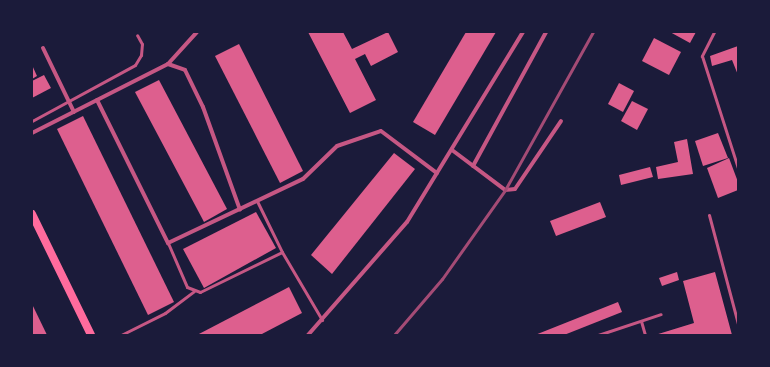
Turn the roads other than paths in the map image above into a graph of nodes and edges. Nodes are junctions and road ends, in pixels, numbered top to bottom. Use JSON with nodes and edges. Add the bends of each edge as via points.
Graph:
{"nodes":[{"id":1,"x":197,"y":32,"type":"edge"},
{"id":2,"x":523,"y":32,"type":"edge"},
{"id":3,"x":546,"y":32,"type":"edge"},
{"id":4,"x":714,"y":32,"type":"edge"},
{"id":5,"x":137,"y":35,"type":"dead end"},
{"id":6,"x":43,"y":48,"type":"dead end"},
{"id":7,"x":168,"y":64,"type":"junction"},
{"id":8,"x":97,"y":100,"type":"junction"},
{"id":9,"x":68,"y":101,"type":"junction"},
{"id":10,"x":74,"y":112,"type":"junction"},
{"id":11,"x":32,"y":121,"type":"edge"},
{"id":12,"x":561,"y":121,"type":"dead end"},
{"id":13,"x":32,"y":133,"type":"edge"},
{"id":14,"x":452,"y":150,"type":"junction"},
{"id":15,"x":473,"y":166,"type":"junction"},
{"id":16,"x":738,"y":168,"type":"edge"},
{"id":17,"x":437,"y":173,"type":"junction"},
{"id":18,"x":257,"y":201,"type":"junction"},
{"id":19,"x":240,"y":210,"type":"junction"},
{"id":20,"x":32,"y":214,"type":"edge"},
{"id":21,"x":709,"y":215,"type":"dead end"},
{"id":22,"x":168,"y":244,"type":"junction"},
{"id":23,"x":282,"y":252,"type":"junction"},
{"id":24,"x":194,"y":292,"type":"junction"},
{"id":25,"x":661,"y":314,"type":"dead end"},
{"id":26,"x":322,"y":320,"type":"junction"},
{"id":27,"x":641,"y":321,"type":"junction"},
{"id":28,"x":738,"y":324,"type":"edge"},
{"id":29,"x":91,"y":335,"type":"edge"},
{"id":30,"x":121,"y":335,"type":"edge"},
{"id":31,"x":308,"y":335,"type":"edge"},
{"id":32,"x":598,"y":335,"type":"edge"},
{"id":33,"x":645,"y":335,"type":"edge"}],
"edges":[{"from":1,"to":7,"type":"street"},
{"from":2,"to":14,"type":"street"},
{"from":3,"to":15,"type":"street"},
{"from":4,"to":16,"type":"lane","via":[[702,56]]},
{"from":5,"to":9,"type":"lane","via":[[142,44],[141,55],[135,65]]},
{"from":6,"to":9,"type":"street"},
{"from":7,"to":8,"type":"street"},
{"from":7,"to":19,"type":"street","via":[[185,70],[200,100]]},
{"from":8,"to":10,"type":"street"},
{"from":8,"to":22,"type":"street"},
{"from":9,"to":10,"type":"street"},
{"from":9,"to":11,"type":"lane"},
{"from":10,"to":13,"type":"street"},
{"from":12,"to":15,"type":"street","via":[[515,189],[505,190]]},
{"from":14,"to":15,"type":"street"},
{"from":14,"to":17,"type":"street"},
{"from":17,"to":18,"type":"street","via":[[381,131],[337,146],[303,179]]},
{"from":17,"to":26,"type":"street","via":[[407,222]]},
{"from":18,"to":19,"type":"street"},
{"from":18,"to":23,"type":"lane"},
{"from":19,"to":22,"type":"street"},
{"from":20,"to":29,"type":"main road"},
{"from":21,"to":28,"type":"lane"},
{"from":22,"to":24,"type":"lane","via":[[187,287]]},
{"from":23,"to":24,"type":"lane","via":[[200,292]]},
{"from":23,"to":26,"type":"lane"},
{"from":24,"to":30,"type":"lane","via":[[165,313]]},
{"from":25,"to":27,"type":"lane"},
{"from":26,"to":31,"type":"street"},
{"from":27,"to":32,"type":"lane"},
{"from":27,"to":33,"type":"lane"}]}
